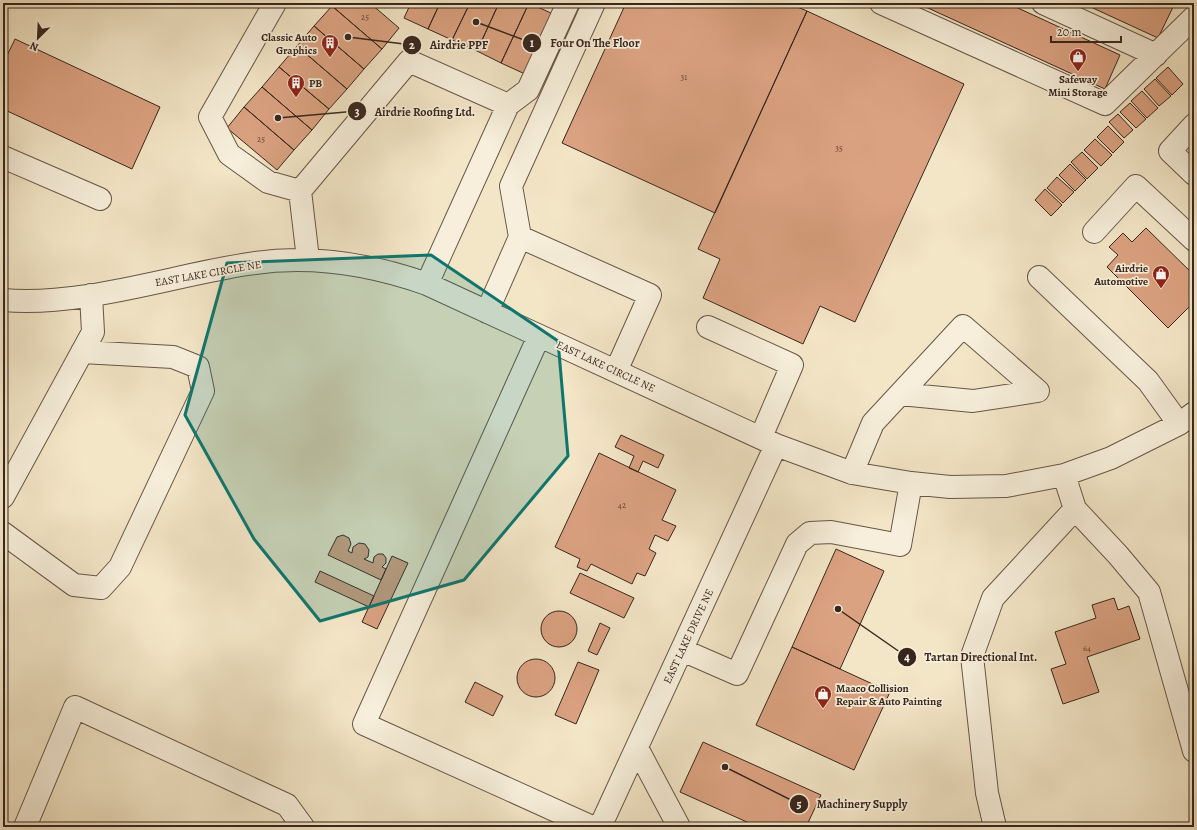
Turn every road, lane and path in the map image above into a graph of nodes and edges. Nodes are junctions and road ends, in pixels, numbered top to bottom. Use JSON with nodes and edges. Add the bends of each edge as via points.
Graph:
{"nodes":[{"id":1,"x":275,"y":3,"type":"edge"},
{"id":2,"x":568,"y":3,"type":"edge"},
{"id":3,"x":594,"y":3,"type":"edge"},
{"id":4,"x":881,"y":3,"type":"edge"},
{"id":5,"x":1042,"y":3,"type":"edge"},
{"id":6,"x":1194,"y":17,"type":"edge"},
{"id":7,"x":1156,"y":55,"type":"junction"},
{"id":8,"x":508,"y":105,"type":"junction"},
{"id":9,"x":1194,"y":125,"type":"edge"},
{"id":10,"x":3,"y":157,"type":"edge"},
{"id":11,"x":1194,"y":174,"type":"edge"},
{"id":12,"x":300,"y":191,"type":"junction"},
{"id":13,"x":100,"y":199,"type":"dead end"},
{"id":14,"x":1094,"y":232,"type":"dead end"},
{"id":15,"x":520,"y":237,"type":"junction"},
{"id":16,"x":1194,"y":240,"type":"edge"},
{"id":17,"x":308,"y":259,"type":"junction"},
{"id":18,"x":1039,"y":277,"type":"dead end"},
{"id":19,"x":427,"y":284,"type":"junction"},
{"id":20,"x":91,"y":295,"type":"junction"},
{"id":21,"x":3,"y":300,"type":"edge"},
{"id":22,"x":488,"y":312,"type":"junction"},
{"id":23,"x":708,"y":327,"type":"dead end"},
{"id":24,"x":540,"y":336,"type":"junction"},
{"id":25,"x":82,"y":352,"type":"junction"},
{"id":26,"x":616,"y":371,"type":"junction"},
{"id":27,"x":900,"y":394,"type":"junction"},
{"id":28,"x":1186,"y":418,"type":"edge"},
{"id":29,"x":769,"y":441,"type":"junction"},
{"id":30,"x":852,"y":473,"type":"junction"},
{"id":31,"x":1064,"y":475,"type":"junction"},
{"id":32,"x":911,"y":483,"type":"junction"},
{"id":33,"x":3,"y":497,"type":"edge"},
{"id":34,"x":1075,"y":509,"type":"junction"},
{"id":35,"x":3,"y":533,"type":"edge"},
{"id":36,"x":682,"y":650,"type":"junction"},
{"id":37,"x":637,"y":748,"type":"junction"},
{"id":38,"x":1194,"y":751,"type":"edge"},
{"id":39,"x":25,"y":827,"type":"edge"},
{"id":40,"x":303,"y":827,"type":"edge"},
{"id":41,"x":592,"y":827,"type":"edge"},
{"id":42,"x":600,"y":827,"type":"edge"},
{"id":43,"x":679,"y":827,"type":"edge"},
{"id":44,"x":995,"y":827,"type":"edge"}],
"edges":[{"from":1,"to":12,"type":"street","via":[[210,117],[229,154],[268,182]]},
{"from":2,"to":8,"type":"street","via":[[528,90]]},
{"from":3,"to":15,"type":"street","via":[[511,186]]},
{"from":4,"to":7,"type":"street","via":[[1105,104]]},
{"from":5,"to":7,"type":"street"},
{"from":6,"to":7,"type":"street"},
{"from":8,"to":12,"type":"street","via":[[409,61]]},
{"from":8,"to":19,"type":"street"},
{"from":9,"to":11,"type":"street","via":[[1170,151]]},
{"from":10,"to":13,"type":"street"},
{"from":12,"to":17,"type":"street"},
{"from":14,"to":16,"type":"street","via":[[1136,186]]},
{"from":15,"to":22,"type":"street"},
{"from":15,"to":26,"type":"street","via":[[650,295]]},
{"from":17,"to":19,"type":"street","name":"EAST LAKE CIRCLE NE","via":[[357,265],[395,273]]},
{"from":17,"to":20,"type":"street","name":"EAST LAKE CIRCLE NE","via":[[249,264]]},
{"from":18,"to":28,"type":"street"},
{"from":19,"to":22,"type":"street","name":"EAST LAKE CIRCLE NE"},
{"from":20,"to":21,"type":"street","name":"EAST LAKE CIRCLE NE"},
{"from":20,"to":25,"type":"street","via":[[93,332]]},
{"from":22,"to":24,"type":"street","name":"EAST LAKE CIRCLE NE"},
{"from":23,"to":29,"type":"street","name":"EAST LAKE DRIVE NE","via":[[792,365]]},
{"from":24,"to":26,"type":"street","name":"EAST LAKE CIRCLE NE"},
{"from":24,"to":41,"type":"street","via":[[364,724]]},
{"from":25,"to":33,"type":"street"},
{"from":25,"to":35,"type":"street","via":[[173,357],[198,367],[203,392],[120,566],[101,588],[74,585]]},
{"from":26,"to":29,"type":"street","name":"EAST LAKE CIRCLE NE"},
{"from":27,"to":27,"type":"street","via":[[963,326],[1038,391],[973,401]]},
{"from":27,"to":30,"type":"street","via":[[873,423]]},
{"from":28,"to":31,"type":"street","name":"EAST LAKE CIRCLE NE","via":[[1111,458]]},
{"from":29,"to":30,"type":"street","name":"EAST LAKE CIRCLE NE"},
{"from":29,"to":36,"type":"street","name":"EAST LAKE DRIVE NE"},
{"from":30,"to":32,"type":"street","name":"EAST LAKE CIRCLE NE"},
{"from":31,"to":32,"type":"street","name":"EAST LAKE CIRCLE NE","via":[[1006,486],[950,487]]},
{"from":31,"to":34,"type":"street"},
{"from":32,"to":36,"type":"street","via":[[900,545],[831,532],[810,533],[796,544],[737,674]]},
{"from":34,"to":38,"type":"street","via":[[1149,592]]},
{"from":34,"to":44,"type":"street","via":[[993,598],[972,656],[987,793]]},
{"from":36,"to":37,"type":"street","name":"EAST LAKE DRIVE NE"},
{"from":37,"to":42,"type":"street","name":"EAST LAKE DRIVE NE"},
{"from":37,"to":43,"type":"street"},
{"from":39,"to":40,"type":"street","via":[[75,707],[287,805]]}]}
